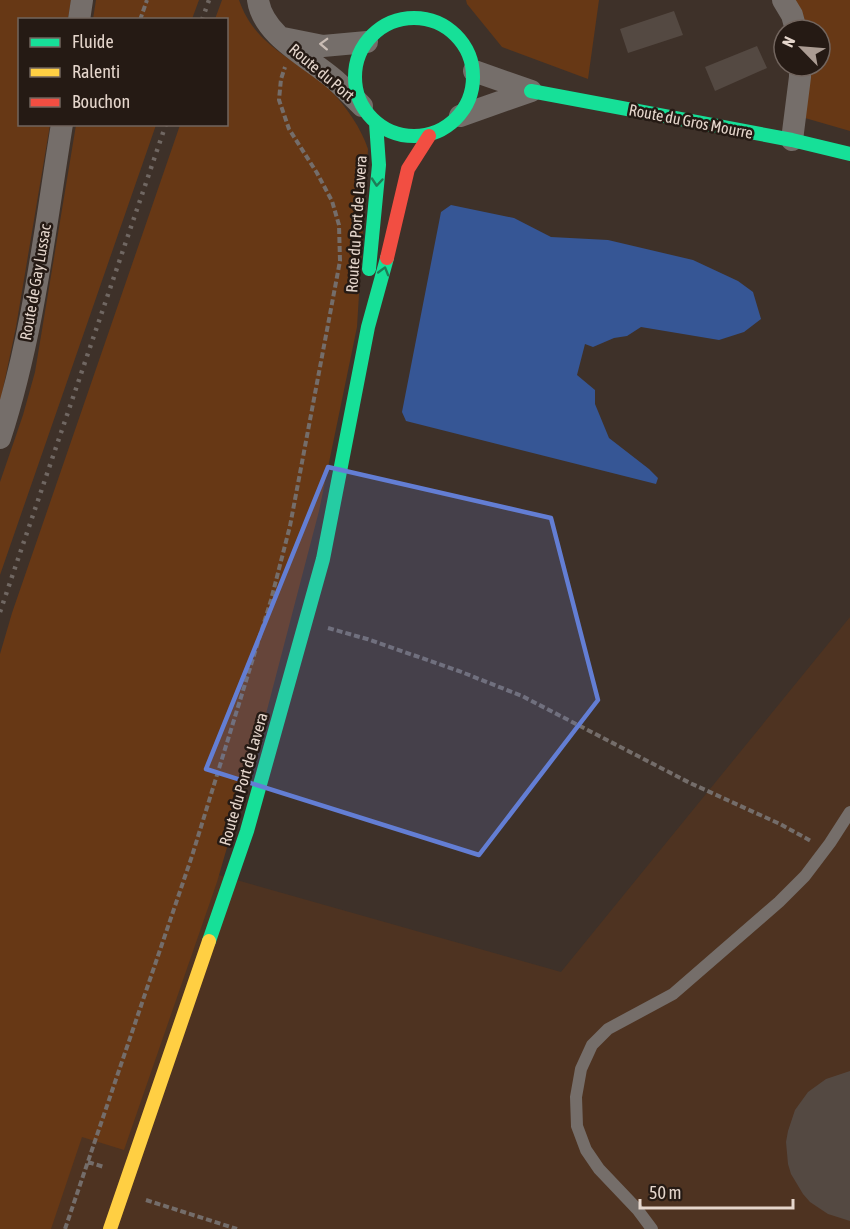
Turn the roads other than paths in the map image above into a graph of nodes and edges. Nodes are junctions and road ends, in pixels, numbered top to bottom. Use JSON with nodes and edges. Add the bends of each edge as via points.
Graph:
{"nodes":[{"id":1,"x":82,"y":0,"type":"edge"},
{"id":2,"x":258,"y":0,"type":"edge"},
{"id":3,"x":783,"y":0,"type":"edge"},
{"id":4,"x":446,"y":10,"type":"dead end"},
{"id":5,"x":79,"y":18,"type":"edge"},
{"id":6,"x":793,"y":18,"type":"edge"},
{"id":7,"x":453,"y":32,"type":"junction"},
{"id":8,"x":367,"y":42,"type":"junction"},
{"id":9,"x":288,"y":44,"type":"junction"},
{"id":10,"x":474,"y":71,"type":"junction"},
{"id":11,"x":800,"y":78,"type":"edge"},
{"id":12,"x":531,"y":91,"type":"junction"},
{"id":13,"x":369,"y":115,"type":"junction"},
{"id":14,"x":460,"y":116,"type":"junction"},
{"id":15,"x":62,"y":126,"type":"edge"},
{"id":16,"x":429,"y":136,"type":"junction"},
{"id":17,"x":792,"y":140,"type":"junction"},
{"id":18,"x":850,"y":154,"type":"edge"},
{"id":19,"x":368,"y":327,"type":"junction"},
{"id":20,"x":0,"y":438,"type":"edge"},
{"id":21,"x":850,"y":812,"type":"edge"},
{"id":22,"x":110,"y":1229,"type":"edge"},
{"id":23,"x":652,"y":1229,"type":"edge"}],
"edges":[{"from":1,"to":5,"type":"street"},
{"from":2,"to":9,"type":"street","name":"Route du Port","via":[[270,27]]},
{"from":3,"to":6,"type":"street"},
{"from":4,"to":7,"type":"street"},
{"from":7,"to":8,"type":"street","via":[[436,21],[397,15]]},
{"from":7,"to":10,"type":"street","via":[[470,56]]},
{"from":8,"to":9,"type":"street","name":"Route du Port","one_way":true},
{"from":8,"to":13,"type":"street","via":[[355,73],[356,90]]},
{"from":9,"to":13,"type":"street","name":"Route du Port","via":[[334,79]]},
{"from":10,"to":12,"type":"street","name":"Route du Gros Mourre"},
{"from":10,"to":14,"type":"street","via":[[469,102]]},
{"from":11,"to":17,"type":"street"},
{"from":12,"to":14,"type":"street"},
{"from":12,"to":17,"type":"street","name":"Route du Gros Mourre"},
{"from":13,"to":16,"type":"street","via":[[392,133]]},
{"from":13,"to":19,"type":"street","name":"Route du Port de Lavera","one_way":true,"via":[[379,165],[368,273]]},
{"from":14,"to":16,"type":"street"},
{"from":15,"to":20,"type":"street","name":"Route de Gay Lussac","via":[[30,319]]},
{"from":19,"to":16,"type":"street","name":"Route du Port de Lavera","one_way":true,"via":[[408,169]]},
{"from":17,"to":18,"type":"street","name":"Route du Gros Mourre"},
{"from":19,"to":22,"type":"street","name":"Route du Port de Lavera","via":[[323,559],[247,831]]},
{"from":21,"to":23,"type":"lane","via":[[805,876],[779,902],[673,994],[608,1029],[592,1045],[581,1070],[576,1097],[577,1126],[599,1169]]}]}
